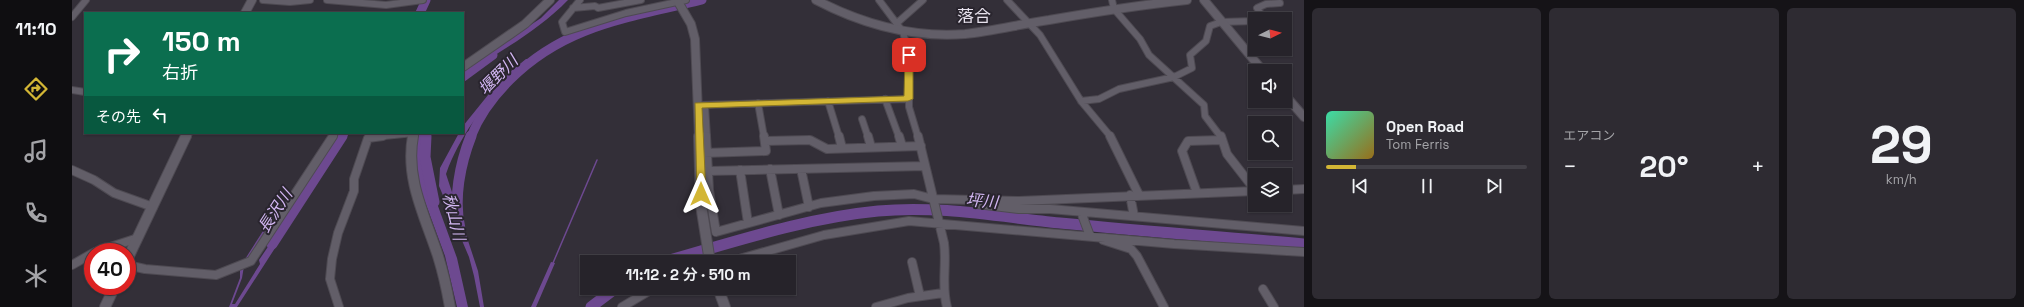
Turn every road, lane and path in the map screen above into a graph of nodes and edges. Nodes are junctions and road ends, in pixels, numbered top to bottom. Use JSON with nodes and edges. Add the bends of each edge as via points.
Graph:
{"nodes":[{"id":1,"x":86,"y":0,"type":"edge"},
{"id":2,"x":252,"y":0,"type":"edge"},
{"id":3,"x":263,"y":0,"type":"edge"},
{"id":4,"x":310,"y":0,"type":"edge"},
{"id":5,"x":327,"y":0,"type":"edge"},
{"id":6,"x":421,"y":0,"type":"edge"},
{"id":7,"x":550,"y":0,"type":"edge"},
{"id":8,"x":580,"y":0,"type":"edge"},
{"id":9,"x":640,"y":0,"type":"edge"},
{"id":10,"x":816,"y":0,"type":"edge"},
{"id":11,"x":879,"y":0,"type":"edge"},
{"id":12,"x":923,"y":0,"type":"edge"},
{"id":13,"x":1008,"y":0,"type":"edge"},
{"id":14,"x":1112,"y":0,"type":"edge"},
{"id":15,"x":1187,"y":0,"type":"edge"},
{"id":16,"x":1204,"y":0,"type":"edge"},
{"id":17,"x":1277,"y":0,"type":"edge"},
{"id":18,"x":681,"y":1,"type":"edge"},
{"id":19,"x":573,"y":8,"type":"junction"},
{"id":20,"x":1114,"y":9,"type":"junction"},
{"id":21,"x":246,"y":12,"type":"edge"},
{"id":22,"x":1260,"y":12,"type":"edge"},
{"id":23,"x":72,"y":17,"type":"edge"},
{"id":24,"x":1248,"y":21,"type":"edge"},
{"id":25,"x":1222,"y":22,"type":"junction"},
{"id":26,"x":898,"y":23,"type":"junction"},
{"id":27,"x":1029,"y":23,"type":"junction"},
{"id":28,"x":903,"y":32,"type":"junction"},
{"id":29,"x":1257,"y":64,"type":"edge"},
{"id":30,"x":464,"y":66,"type":"edge"},
{"id":31,"x":1174,"y":77,"type":"junction"},
{"id":32,"x":72,"y":90,"type":"edge"},
{"id":33,"x":84,"y":92,"type":"edge"},
{"id":34,"x":885,"y":99,"type":"junction"},
{"id":35,"x":908,"y":99,"type":"junction"},
{"id":36,"x":828,"y":101,"type":"junction"},
{"id":37,"x":1081,"y":101,"type":"junction"},
{"id":38,"x":758,"y":103,"type":"junction"},
{"id":39,"x":1292,"y":103,"type":"edge"},
{"id":40,"x":701,"y":105,"type":"junction"},
{"id":41,"x":1304,"y":117,"type":"edge"},
{"id":42,"x":862,"y":119,"type":"dead end"},
{"id":43,"x":188,"y":134,"type":"edge"},
{"id":44,"x":334,"y":134,"type":"edge"},
{"id":45,"x":405,"y":134,"type":"edge"},
{"id":46,"x":414,"y":134,"type":"edge"},
{"id":47,"x":1221,"y":140,"type":"junction"},
{"id":48,"x":765,"y":141,"type":"junction"},
{"id":49,"x":902,"y":146,"type":"junction"},
{"id":50,"x":921,"y":146,"type":"junction"},
{"id":51,"x":871,"y":147,"type":"junction"},
{"id":52,"x":842,"y":148,"type":"junction"},
{"id":53,"x":704,"y":153,"type":"junction"},
{"id":54,"x":925,"y":166,"type":"junction"},
{"id":55,"x":770,"y":169,"type":"junction"},
{"id":56,"x":801,"y":169,"type":"junction"},
{"id":57,"x":72,"y":170,"type":"edge"},
{"id":58,"x":740,"y":170,"type":"junction"},
{"id":59,"x":709,"y":171,"type":"junction"},
{"id":60,"x":1248,"y":183,"type":"edge"},
{"id":61,"x":1304,"y":189,"type":"edge"},
{"id":62,"x":1292,"y":190,"type":"edge"},
{"id":63,"x":1248,"y":191,"type":"edge"},
{"id":64,"x":1197,"y":193,"type":"junction"},
{"id":65,"x":1130,"y":195,"type":"junction"},
{"id":66,"x":1139,"y":195,"type":"junction"},
{"id":67,"x":933,"y":199,"type":"junction"},
{"id":68,"x":965,"y":200,"type":"junction"},
{"id":69,"x":810,"y":206,"type":"junction"},
{"id":70,"x":153,"y":207,"type":"junction"},
{"id":71,"x":1081,"y":214,"type":"junction"},
{"id":72,"x":779,"y":215,"type":"junction"},
{"id":73,"x":1134,"y":216,"type":"junction"},
{"id":74,"x":938,"y":221,"type":"junction"},
{"id":75,"x":748,"y":223,"type":"junction"},
{"id":76,"x":1304,"y":231,"type":"edge"},
{"id":77,"x":1089,"y":235,"type":"junction"},
{"id":78,"x":138,"y":238,"type":"junction"},
{"id":79,"x":122,"y":243,"type":"edge"},
{"id":80,"x":136,"y":243,"type":"edge"},
{"id":81,"x":1304,"y":252,"type":"edge"},
{"id":82,"x":709,"y":255,"type":"edge"},
{"id":83,"x":754,"y":255,"type":"edge"},
{"id":84,"x":84,"y":258,"type":"edge"},
{"id":85,"x":912,"y":262,"type":"dead end"},
{"id":86,"x":72,"y":265,"type":"edge"},
{"id":87,"x":136,"y":267,"type":"edge"},
{"id":88,"x":1263,"y":289,"type":"dead end"},
{"id":89,"x":943,"y":293,"type":"junction"},
{"id":90,"x":111,"y":295,"type":"edge"},
{"id":91,"x":642,"y":295,"type":"edge"},
{"id":92,"x":721,"y":295,"type":"edge"},
{"id":93,"x":920,"y":296,"type":"junction"},
{"id":94,"x":105,"y":307,"type":"edge"},
{"id":95,"x":339,"y":307,"type":"edge"},
{"id":96,"x":450,"y":307,"type":"edge"},
{"id":97,"x":622,"y":307,"type":"edge"},
{"id":98,"x":725,"y":307,"type":"edge"},
{"id":99,"x":876,"y":307,"type":"edge"},
{"id":100,"x":947,"y":307,"type":"edge"},
{"id":101,"x":1164,"y":307,"type":"edge"},
{"id":102,"x":1274,"y":307,"type":"edge"}],
"edges":[{"from":1,"to":23,"type":"street"},
{"from":2,"to":21,"type":"street"},
{"from":3,"to":4,"type":"street"},
{"from":5,"to":6,"type":"street","via":[[390,6]]},
{"from":7,"to":30,"type":"street","via":[[525,24]]},
{"from":8,"to":19,"type":"street"},
{"from":9,"to":19,"type":"street","via":[[598,8]]},
{"from":10,"to":28,"type":"street","via":[[861,22]]},
{"from":11,"to":26,"type":"street"},
{"from":12,"to":26,"type":"street"},
{"from":13,"to":27,"type":"street"},
{"from":14,"to":20,"type":"street"},
{"from":15,"to":20,"type":"street"},
{"from":16,"to":25,"type":"street"},
{"from":17,"to":22,"type":"street","via":[[1280,2],[1257,8]]},
{"from":18,"to":19,"type":"street","via":[[626,13],[567,33],[564,32],[562,22]]},
{"from":18,"to":40,"type":"street","via":[[695,39]]},
{"from":20,"to":27,"type":"street"},
{"from":20,"to":31,"type":"street","via":[[1140,39],[1149,55]]},
{"from":24,"to":25,"type":"street"},
{"from":25,"to":29,"type":"street"},
{"from":25,"to":31,"type":"street","via":[[1210,26],[1206,41],[1190,55],[1192,68]]},
{"from":26,"to":28,"type":"street"},
{"from":27,"to":28,"type":"street","via":[[957,34]]},
{"from":27,"to":37,"type":"street","via":[[1045,42]]},
{"from":28,"to":35,"type":"street","via":[[910,66]]},
{"from":31,"to":37,"type":"street","via":[[1119,89],[1099,100]]},
{"from":31,"to":47,"type":"street","via":[[1204,105],[1202,109],[1205,116]]},
{"from":32,"to":33,"type":"street"},
{"from":34,"to":35,"type":"street"},
{"from":34,"to":36,"type":"street"},
{"from":34,"to":49,"type":"street"},
{"from":35,"to":50,"type":"street","via":[[912,122]]},
{"from":36,"to":38,"type":"street"},
{"from":36,"to":52,"type":"street"},
{"from":37,"to":66,"type":"street","via":[[1110,136]]},
{"from":38,"to":40,"type":"street"},
{"from":38,"to":48,"type":"street"},
{"from":39,"to":41,"type":"street"},
{"from":40,"to":53,"type":"street"},
{"from":42,"to":51,"type":"street"},
{"from":43,"to":70,"type":"street"},
{"from":44,"to":87,"type":"street","via":[[251,261],[216,275]]},
{"from":45,"to":95,"type":"street","via":[[368,138],[332,259],[330,279]]},
{"from":46,"to":96,"type":"street","via":[[409,158],[411,175],[438,257]]},
{"from":47,"to":60,"type":"street"},
{"from":47,"to":64,"type":"street","via":[[1188,141],[1182,151]]},
{"from":48,"to":52,"type":"street","via":[[810,140],[827,149]]},
{"from":48,"to":53,"type":"street","via":[[766,150]]},
{"from":49,"to":50,"type":"street"},
{"from":49,"to":51,"type":"street"},
{"from":50,"to":54,"type":"street"},
{"from":51,"to":52,"type":"street"},
{"from":53,"to":59,"type":"street"},
{"from":53,"to":82,"type":"street","via":[[701,205]]},
{"from":54,"to":56,"type":"street"},
{"from":54,"to":67,"type":"street"},
{"from":55,"to":56,"type":"street"},
{"from":55,"to":58,"type":"street"},
{"from":55,"to":72,"type":"street"},
{"from":56,"to":69,"type":"street"},
{"from":57,"to":70,"type":"street","via":[[114,192]]},
{"from":58,"to":59,"type":"street"},
{"from":58,"to":75,"type":"street"},
{"from":59,"to":75,"type":"street","via":[[709,190],[716,232]]},
{"from":61,"to":62,"type":"street"},
{"from":63,"to":64,"type":"street"},
{"from":64,"to":66,"type":"street"},
{"from":65,"to":66,"type":"street"},
{"from":65,"to":68,"type":"street","via":[[1019,201]]},
{"from":65,"to":73,"type":"street"},
{"from":67,"to":68,"type":"street"},
{"from":67,"to":69,"type":"street","via":[[914,194],[874,196]]},
{"from":67,"to":74,"type":"street"},
{"from":68,"to":71,"type":"street","via":[[979,205]]},
{"from":69,"to":72,"type":"street"},
{"from":70,"to":78,"type":"street"},
{"from":71,"to":73,"type":"street"},
{"from":71,"to":77,"type":"street"},
{"from":72,"to":75,"type":"street"},
{"from":73,"to":76,"type":"street"},
{"from":74,"to":77,"type":"street"},
{"from":74,"to":83,"type":"street","via":[[909,221],[824,235]]},
{"from":74,"to":89,"type":"street","via":[[946,258]]},
{"from":77,"to":81,"type":"street"},
{"from":77,"to":101,"type":"street","via":[[1131,249]]},
{"from":78,"to":79,"type":"street"},
{"from":78,"to":80,"type":"street"},
{"from":84,"to":86,"type":"street"},
{"from":85,"to":93,"type":"street"},
{"from":88,"to":102,"type":"street"},
{"from":89,"to":93,"type":"street"},
{"from":89,"to":100,"type":"street"},
{"from":90,"to":94,"type":"street"},
{"from":91,"to":97,"type":"street"},
{"from":92,"to":98,"type":"street"},
{"from":93,"to":99,"type":"street"}]}
